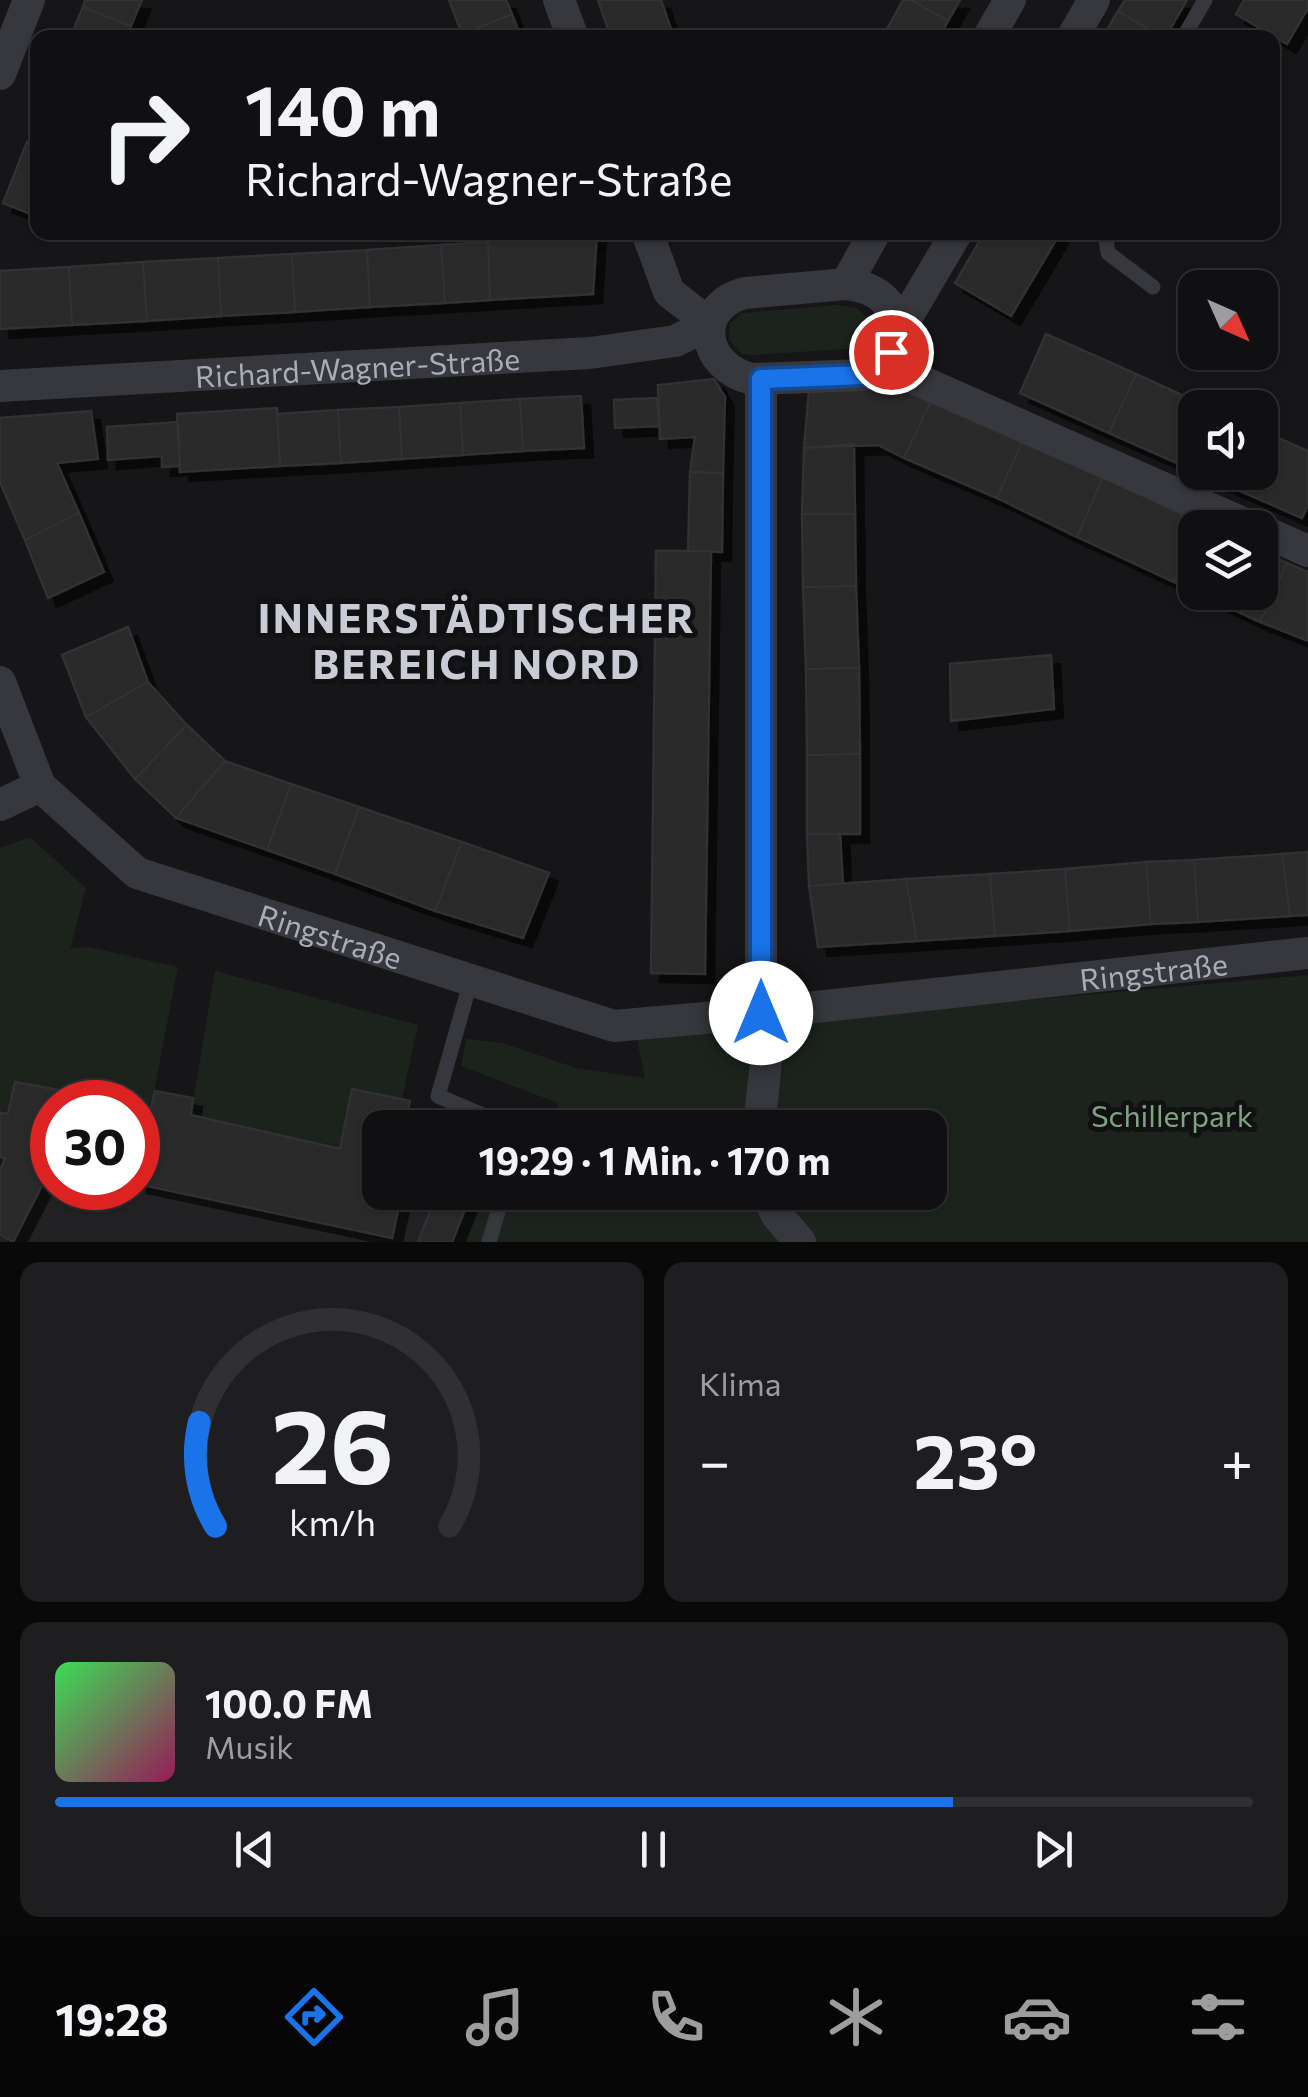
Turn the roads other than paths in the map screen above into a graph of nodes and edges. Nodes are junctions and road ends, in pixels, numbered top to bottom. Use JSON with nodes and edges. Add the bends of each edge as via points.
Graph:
{"nodes":[{"id":1,"x":29,"y":0,"type":"edge"},
{"id":2,"x":559,"y":0,"type":"edge"},
{"id":3,"x":1010,"y":0,"type":"edge"},
{"id":4,"x":1094,"y":0,"type":"edge"},
{"id":5,"x":1205,"y":0,"type":"edge"},
{"id":6,"x":570,"y":30,"type":"edge"},
{"id":7,"x":993,"y":30,"type":"edge"},
{"id":8,"x":1077,"y":30,"type":"edge"},
{"id":9,"x":1188,"y":30,"type":"edge"},
{"id":10,"x":0,"y":74,"type":"edge"},
{"id":11,"x":650,"y":240,"type":"edge"},
{"id":12,"x":871,"y":240,"type":"edge"},
{"id":13,"x":952,"y":240,"type":"edge"},
{"id":14,"x":1107,"y":240,"type":"edge"},
{"id":15,"x":846,"y":284,"type":"junction"},
{"id":16,"x":1154,"y":288,"type":"dead end"},
{"id":17,"x":710,"y":324,"type":"junction"},
{"id":18,"x":889,"y":351,"type":"junction"},
{"id":19,"x":761,"y":379,"type":"junction"},
{"id":20,"x":0,"y":386,"type":"edge"},
{"id":21,"x":1218,"y":510,"type":"edge"},
{"id":22,"x":1278,"y":538,"type":"edge"},
{"id":23,"x":1308,"y":551,"type":"edge"},
{"id":24,"x":0,"y":682,"type":"edge"},
{"id":25,"x":40,"y":786,"type":"junction"},
{"id":26,"x":0,"y":804,"type":"edge"},
{"id":27,"x":1308,"y":953,"type":"edge"},
{"id":28,"x":471,"y":980,"type":"junction"},
{"id":29,"x":761,"y":1013,"type":"junction"},
{"id":30,"x":471,"y":1110,"type":"edge"},
{"id":31,"x":761,"y":1110,"type":"edge"},
{"id":32,"x":498,"y":1210,"type":"edge"},
{"id":33,"x":774,"y":1210,"type":"edge"},
{"id":34,"x":488,"y":1242,"type":"edge"},
{"id":35,"x":800,"y":1242,"type":"edge"}],
"edges":[{"from":1,"to":10,"type":"street"},
{"from":2,"to":6,"type":"street"},
{"from":3,"to":7,"type":"street"},
{"from":4,"to":8,"type":"street"},
{"from":5,"to":9,"type":"lane"},
{"from":11,"to":17,"type":"street","via":[[669,292]]},
{"from":12,"to":15,"type":"street"},
{"from":13,"to":18,"type":"street"},
{"from":14,"to":16,"type":"lane","via":[[1108,254]]},
{"from":15,"to":17,"type":"street","name":"Richard-Wagner-Straße","via":[[732,296]]},
{"from":15,"to":18,"type":"street","via":[[862,286],[891,308]]},
{"from":17,"to":19,"type":"street","via":[[718,362],[739,376]]},
{"from":17,"to":20,"type":"street","name":"Richard-Wagner-Straße","via":[[675,342],[590,354]]},
{"from":18,"to":19,"type":"street","via":[[873,373]]},
{"from":18,"to":21,"type":"street"},
{"from":19,"to":29,"type":"street"},
{"from":22,"to":23,"type":"street"},
{"from":24,"to":25,"type":"street","name":"Ringstraße"},
{"from":25,"to":26,"type":"street"},
{"from":25,"to":28,"type":"street","name":"Ringstraße","via":[[137,873]]},
{"from":27,"to":29,"type":"street","name":"Ringstraße"},
{"from":28,"to":29,"type":"street","name":"Ringstraße","via":[[614,1026]]},
{"from":28,"to":30,"type":"lane","via":[[438,1096]]},
{"from":29,"to":31,"type":"street","via":[[768,1043]]},
{"from":32,"to":34,"type":"lane"},
{"from":33,"to":35,"type":"street"}]}
